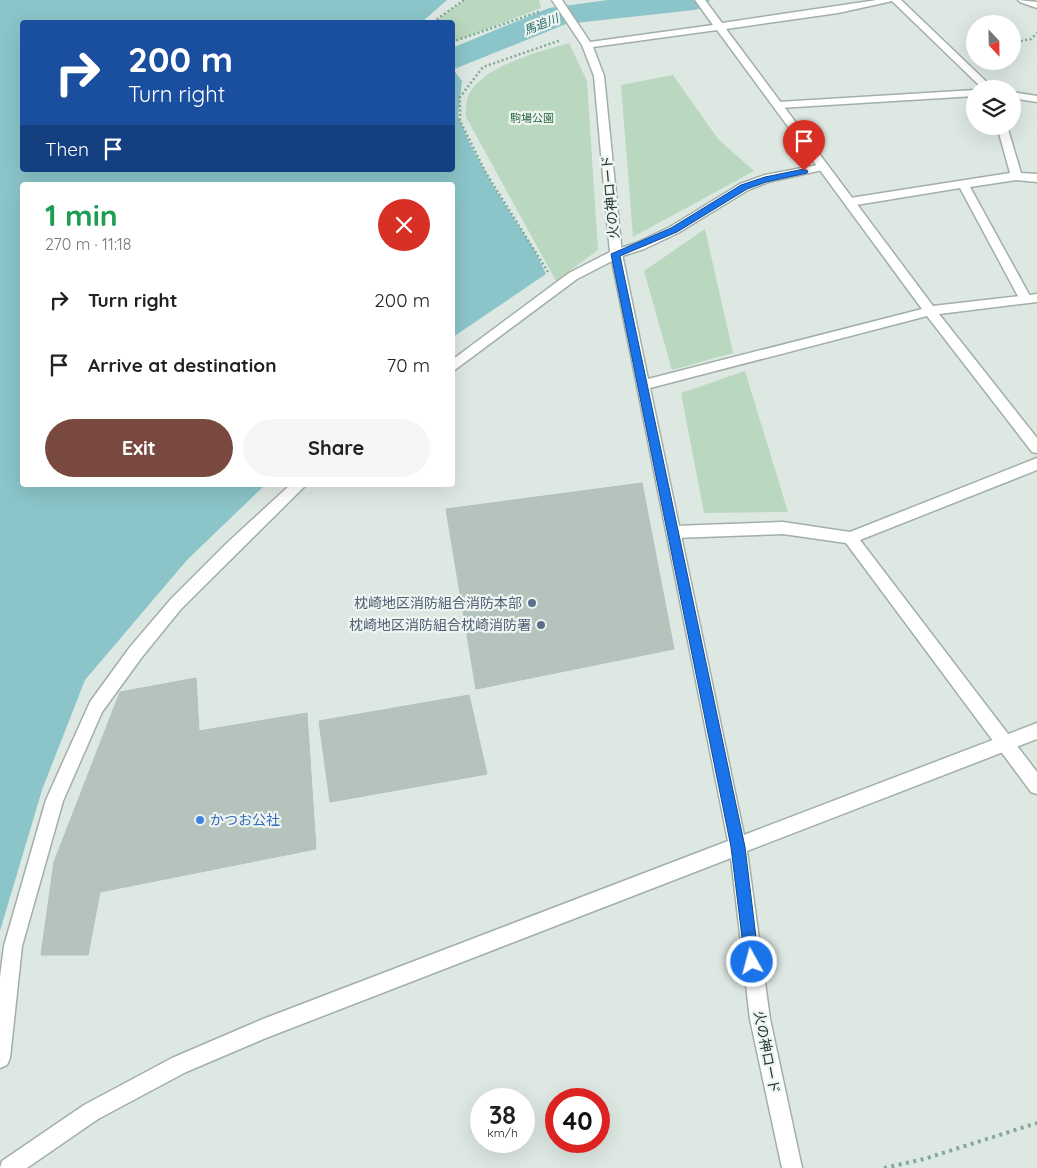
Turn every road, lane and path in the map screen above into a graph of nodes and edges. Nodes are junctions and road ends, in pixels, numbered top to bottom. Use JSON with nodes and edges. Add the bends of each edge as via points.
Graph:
{"nodes":[{"id":1,"x":464,"y":0,"type":"edge"},
{"id":2,"x":557,"y":0,"type":"edge"},
{"id":3,"x":700,"y":0,"type":"edge"},
{"id":4,"x":894,"y":0,"type":"edge"},
{"id":5,"x":1022,"y":0,"type":"edge"},
{"id":6,"x":1037,"y":5,"type":"edge"},
{"id":7,"x":544,"y":10,"type":"dead end"},
{"id":8,"x":437,"y":20,"type":"edge"},
{"id":9,"x":722,"y":27,"type":"junction"},
{"id":10,"x":1037,"y":33,"type":"edge"},
{"id":11,"x":565,"y":38,"type":"dead end"},
{"id":12,"x":585,"y":40,"type":"junction"},
{"id":13,"x":455,"y":41,"type":"edge"},
{"id":14,"x":1021,"y":42,"type":"edge"},
{"id":15,"x":979,"y":80,"type":"edge"},
{"id":16,"x":966,"y":94,"type":"edge"},
{"id":17,"x":1021,"y":96,"type":"edge"},
{"id":18,"x":1037,"y":99,"type":"edge"},
{"id":19,"x":779,"y":105,"type":"junction"},
{"id":20,"x":1005,"y":135,"type":"edge"},
{"id":21,"x":823,"y":167,"type":"junction"},
{"id":22,"x":1016,"y":176,"type":"junction"},
{"id":23,"x":1037,"y":178,"type":"edge"},
{"id":24,"x":964,"y":185,"type":"junction"},
{"id":25,"x":850,"y":202,"type":"junction"},
{"id":26,"x":616,"y":254,"type":"junction"},
{"id":27,"x":557,"y":288,"type":"junction"},
{"id":28,"x":1031,"y":298,"type":"edge"},
{"id":29,"x":930,"y":311,"type":"junction"},
{"id":30,"x":455,"y":365,"type":"edge"},
{"id":31,"x":644,"y":385,"type":"junction"},
{"id":32,"x":1037,"y":448,"type":"edge"},
{"id":33,"x":1037,"y":464,"type":"edge"},
{"id":34,"x":297,"y":487,"type":"edge"},
{"id":35,"x":674,"y":532,"type":"junction"},
{"id":36,"x":850,"y":538,"type":"junction"},
{"id":37,"x":1037,"y":731,"type":"edge"},
{"id":38,"x":1004,"y":743,"type":"junction"},
{"id":39,"x":1037,"y":786,"type":"edge"},
{"id":40,"x":738,"y":847,"type":"junction"},
{"id":41,"x":0,"y":1058,"type":"edge"},
{"id":42,"x":1037,"y":1123,"type":"edge"},
{"id":43,"x":9,"y":1168,"type":"edge"},
{"id":44,"x":792,"y":1168,"type":"edge"},
{"id":45,"x":884,"y":1168,"type":"edge"}],
"edges":[{"from":1,"to":8,"type":"path"},
{"from":2,"to":12,"type":"street","name":"火の神ロード"},
{"from":3,"to":9,"type":"street"},
{"from":4,"to":9,"type":"street"},
{"from":4,"to":15,"type":"street"},
{"from":5,"to":6,"type":"street"},
{"from":7,"to":13,"type":"path"},
{"from":9,"to":12,"type":"street"},
{"from":9,"to":19,"type":"street"},
{"from":10,"to":14,"type":"path"},
{"from":11,"to":27,"type":"path","via":[[483,68],[460,97],[460,121],[486,173]]},
{"from":12,"to":26,"type":"street","name":"火の神ロード","via":[[599,76]]},
{"from":16,"to":19,"type":"street"},
{"from":17,"to":18,"type":"street"},
{"from":19,"to":21,"type":"street"},
{"from":20,"to":22,"type":"street"},
{"from":21,"to":25,"type":"street"},
{"from":21,"to":26,"type":"street","via":[[765,179],[744,187],[674,230]]},
{"from":22,"to":23,"type":"street"},
{"from":22,"to":24,"type":"street"},
{"from":24,"to":25,"type":"street"},
{"from":24,"to":28,"type":"street"},
{"from":25,"to":29,"type":"street"},
{"from":26,"to":27,"type":"street","via":[[585,268]]},
{"from":26,"to":31,"type":"street","name":"火の神ロード"},
{"from":27,"to":30,"type":"street"},
{"from":28,"to":29,"type":"street"},
{"from":29,"to":31,"type":"street"},
{"from":29,"to":32,"type":"street"},
{"from":31,"to":35,"type":"street","name":"火の神ロード"},
{"from":33,"to":36,"type":"street"},
{"from":34,"to":41,"type":"street","via":[[176,604],[96,707],[55,800],[13,946]]},
{"from":35,"to":36,"type":"street","via":[[783,528]]},
{"from":35,"to":40,"type":"street","name":"火の神ロード"},
{"from":36,"to":38,"type":"street"},
{"from":37,"to":38,"type":"street"},
{"from":38,"to":39,"type":"street"},
{"from":38,"to":40,"type":"street"},
{"from":40,"to":43,"type":"street","via":[[263,1029],[187,1062],[92,1112]]},
{"from":40,"to":44,"type":"street","name":"火の神ロード","via":[[760,1019]]},
{"from":42,"to":45,"type":"path","via":[[924,1159]]}]}
